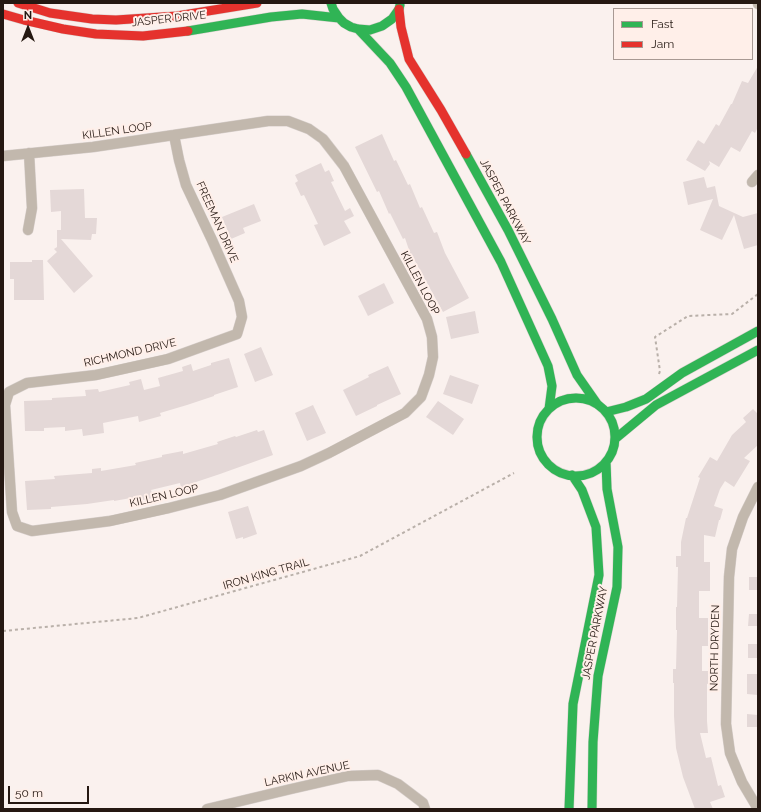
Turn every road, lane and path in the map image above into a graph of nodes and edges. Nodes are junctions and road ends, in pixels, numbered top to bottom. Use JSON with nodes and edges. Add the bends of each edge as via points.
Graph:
{"nodes":[{"id":1,"x":18,"y":3,"type":"edge"},
{"id":2,"x":257,"y":3,"type":"edge"},
{"id":3,"x":331,"y":3,"type":"edge"},
{"id":4,"x":400,"y":6,"type":"edge"},
{"id":5,"x":3,"y":14,"type":"edge"},
{"id":6,"x":339,"y":18,"type":"junction"},
{"id":7,"x":358,"y":29,"type":"junction"},
{"id":8,"x":174,"y":135,"type":"junction"},
{"id":9,"x":29,"y":153,"type":"junction"},
{"id":10,"x":3,"y":156,"type":"edge"},
{"id":11,"x":28,"y":230,"type":"dead end"},
{"id":12,"x":758,"y":294,"type":"edge"},
{"id":13,"x":242,"y":317,"type":"joint"},
{"id":14,"x":758,"y":331,"type":"edge"},
{"id":15,"x":758,"y":350,"type":"edge"},
{"id":16,"x":658,"y":378,"type":"dead end"},
{"id":17,"x":9,"y":392,"type":"joint"},
{"id":18,"x":598,"y":405,"type":"junction"},
{"id":19,"x":549,"y":409,"type":"junction"},
{"id":20,"x":606,"y":412,"type":"junction"},
{"id":21,"x":615,"y":439,"type":"junction"},
{"id":22,"x":606,"y":462,"type":"junction"},
{"id":23,"x":514,"y":473,"type":"dead end"},
{"id":24,"x":572,"y":475,"type":"junction"},
{"id":25,"x":758,"y":487,"type":"edge"},
{"id":26,"x":3,"y":631,"type":"edge"},
{"id":27,"x":582,"y":741,"type":"junction"},
{"id":28,"x":207,"y":809,"type":"edge"},
{"id":29,"x":425,"y":809,"type":"edge"},
{"id":30,"x":569,"y":809,"type":"edge"},
{"id":31,"x":592,"y":809,"type":"edge"},
{"id":32,"x":758,"y":809,"type":"edge"}],
"edges":[{"from":1,"to":2,"type":"main road","name":"JASPER DRIVE","via":[[50,13],[116,20],[177,16]]},
{"from":3,"to":6,"type":"main road"},
{"from":4,"to":7,"type":"main road","via":[[392,19],[382,26],[370,30]]},
{"from":4,"to":18,"type":"main road","name":"JASPER PARKWAY","via":[[401,28],[410,59],[508,230],[577,375]]},
{"from":5,"to":6,"type":"main road","name":"JASPER DRIVE","via":[[63,30],[143,36],[302,14]]},
{"from":6,"to":7,"type":"main road"},
{"from":7,"to":19,"type":"main road","via":[[390,63],[406,88],[501,262],[548,366],[552,386]]},
{"from":8,"to":9,"type":"street","name":"KILLEN LOOP"},
{"from":8,"to":13,"type":"street","name":"FREEMAN DRIVE","via":[[186,185],[239,301]]},
{"from":8,"to":17,"type":"street","name":"KILLEN LOOP","via":[[268,121],[288,121],[309,129],[323,139],[344,166],[427,319],[432,337],[433,357],[430,375],[421,397],[405,413],[329,453],[301,466],[220,495],[110,521],[32,531],[17,526],[12,512],[5,405]]},
{"from":9,"to":10,"type":"street","name":"KILLEN LOOP"},
{"from":9,"to":11,"type":"street","via":[[32,208]]},
{"from":12,"to":16,"type":"path","via":[[732,314],[688,316],[655,337],[660,371]]},
{"from":13,"to":17,"type":"street","name":"RICHMOND DRIVE","via":[[237,334],[168,359],[96,374],[27,383]]},
{"from":14,"to":20,"type":"main road","via":[[682,373],[646,399]]},
{"from":15,"to":21,"type":"main road","via":[[656,405]]},
{"from":18,"to":19,"type":"main road","via":[[586,399],[573,398]]},
{"from":18,"to":20,"type":"main road"},
{"from":19,"to":24,"type":"main road","via":[[538,431],[538,444],[542,456],[560,472]]},
{"from":20,"to":21,"type":"main road","via":[[614,429]]},
{"from":21,"to":22,"type":"main road"},
{"from":22,"to":24,"type":"main road","via":[[597,470],[585,475]]},
{"from":22,"to":27,"type":"main road","name":"JASPER PARKWAY","via":[[607,489],[618,547],[617,587]]},
{"from":23,"to":26,"type":"path","name":"IRON KING TRAIL","via":[[360,556],[138,618]]},
{"from":24,"to":27,"type":"main road","name":"JASPER PARKWAY","via":[[582,490],[596,527],[599,575],[573,704]]},
{"from":25,"to":32,"type":"street","name":"NORTH DRYDEN","via":[[743,517],[732,548],[729,577],[726,724],[730,753],[742,782]]},
{"from":27,"to":30,"type":"main road","name":"JASPER PARKWAY"},
{"from":27,"to":31,"type":"main road","name":"JASPER PARKWAY"},
{"from":28,"to":29,"type":"street","name":"LARKIN AVENUE","via":[[348,776],[378,775],[398,784],[423,803]]}]}
